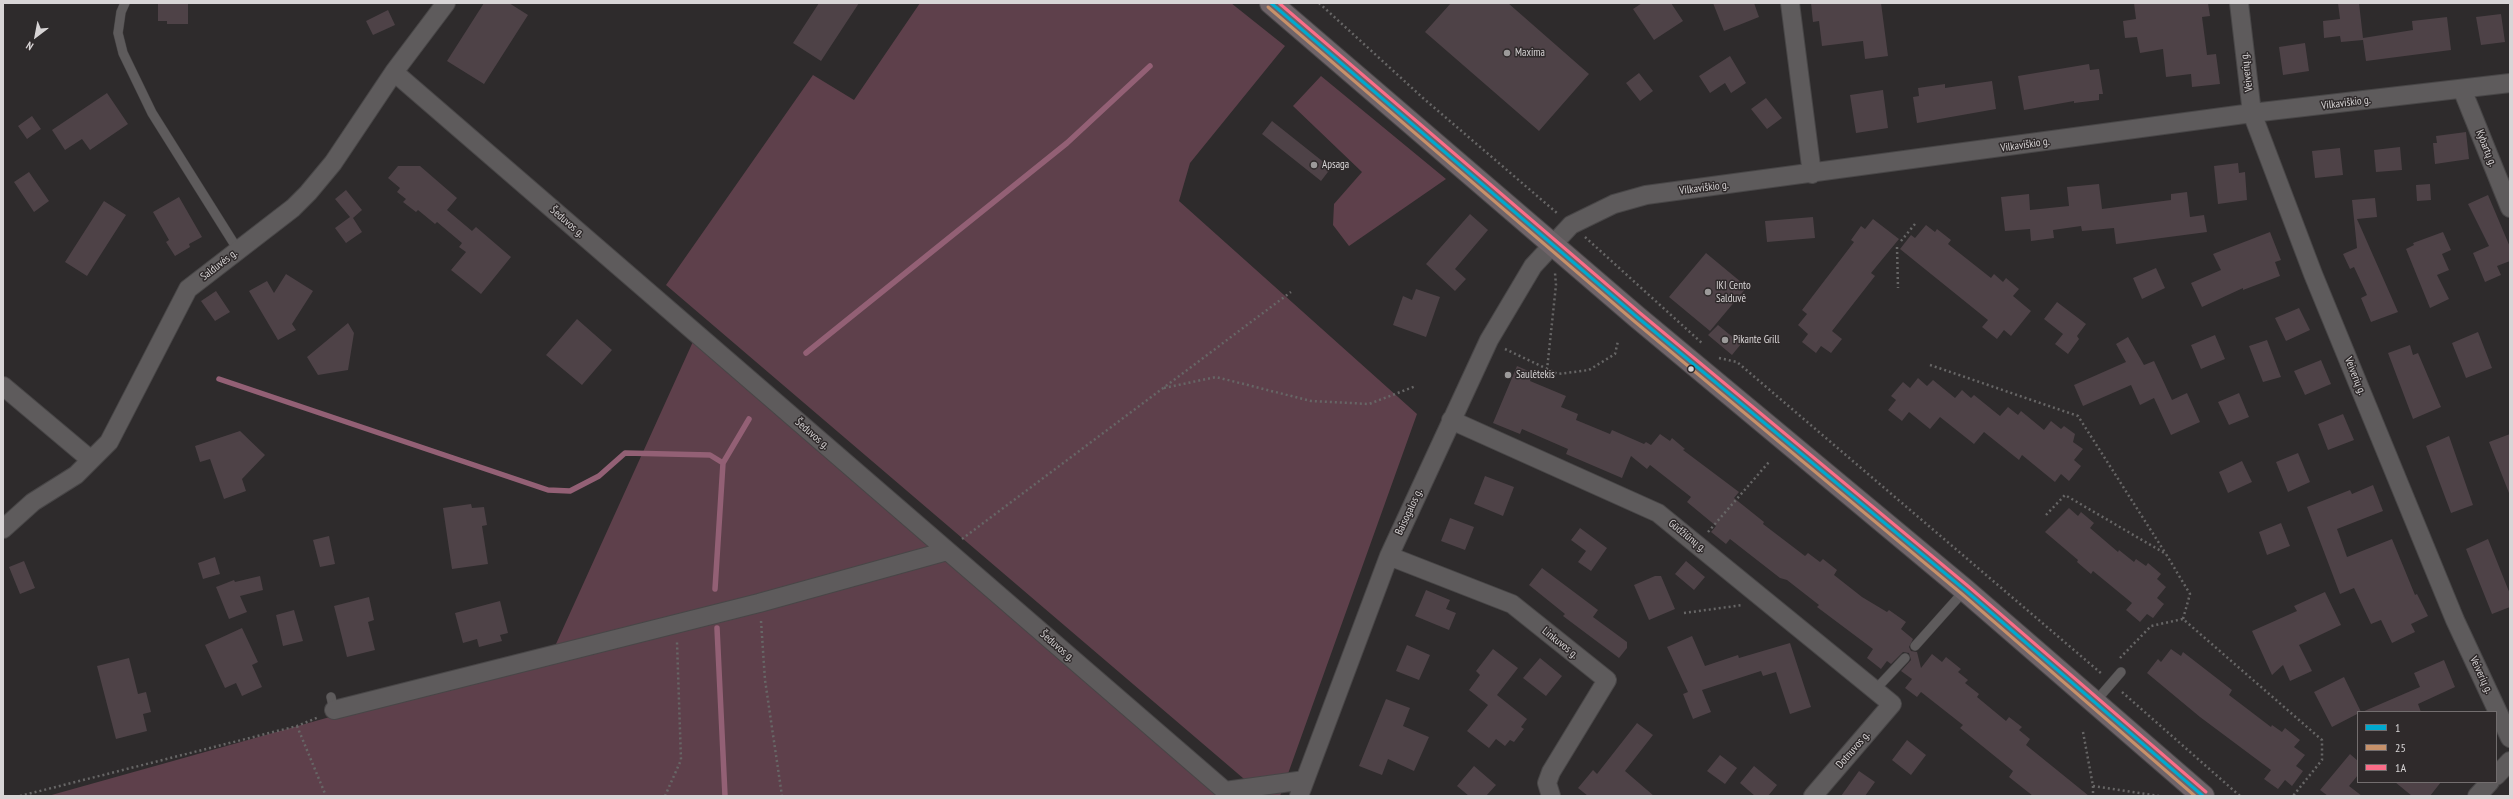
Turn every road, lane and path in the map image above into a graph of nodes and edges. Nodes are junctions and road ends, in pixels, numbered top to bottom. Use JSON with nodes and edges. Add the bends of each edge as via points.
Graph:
{"nodes":[{"id":1,"x":125,"y":3,"type":"edge"},
{"id":2,"x":446,"y":3,"type":"edge"},
{"id":3,"x":1271,"y":3,"type":"edge"},
{"id":4,"x":1319,"y":3,"type":"edge"},
{"id":5,"x":1790,"y":3,"type":"edge"},
{"id":6,"x":2239,"y":3,"type":"edge"},
{"id":7,"x":394,"y":72,"type":"junction"},
{"id":8,"x":2510,"y":83,"type":"edge"},
{"id":9,"x":2462,"y":89,"type":"junction"},
{"id":10,"x":2252,"y":114,"type":"junction"},
{"id":11,"x":1812,"y":174,"type":"junction"},
{"id":12,"x":2510,"y":208,"type":"edge"},
{"id":13,"x":1915,"y":224,"type":"dead end"},
{"id":14,"x":1571,"y":225,"type":"junction"},
{"id":15,"x":1901,"y":241,"type":"dead end"},
{"id":16,"x":1553,"y":244,"type":"junction"},
{"id":17,"x":1897,"y":247,"type":"dead end"},
{"id":18,"x":238,"y":250,"type":"junction"},
{"id":19,"x":1898,"y":288,"type":"dead end"},
{"id":20,"x":1291,"y":292,"type":"dead end"},
{"id":21,"x":1489,"y":340,"type":"junction"},
{"id":22,"x":1618,"y":341,"type":"dead end"},
{"id":23,"x":1708,"y":348,"type":"dead end"},
{"id":24,"x":1714,"y":353,"type":"dead end"},
{"id":25,"x":1930,"y":365,"type":"dead end"},
{"id":26,"x":1547,"y":370,"type":"junction"},
{"id":27,"x":3,"y":386,"type":"edge"},
{"id":28,"x":1416,"y":386,"type":"dead end"},
{"id":29,"x":1163,"y":388,"type":"junction"},
{"id":30,"x":1452,"y":420,"type":"junction"},
{"id":31,"x":91,"y":460,"type":"junction"},
{"id":32,"x":1769,"y":462,"type":"dead end"},
{"id":33,"x":2046,"y":515,"type":"dead end"},
{"id":34,"x":3,"y":529,"type":"edge"},
{"id":35,"x":973,"y":530,"type":"dead end"},
{"id":36,"x":1697,"y":545,"type":"junction"},
{"id":37,"x":947,"y":551,"type":"junction"},
{"id":38,"x":2166,"y":554,"type":"junction"},
{"id":39,"x":1389,"y":556,"type":"junction"},
{"id":40,"x":1965,"y":590,"type":"junction"},
{"id":41,"x":1767,"y":602,"type":"junction"},
{"id":42,"x":759,"y":603,"type":"junction"},
{"id":43,"x":1684,"y":613,"type":"dead end"},
{"id":44,"x":2183,"y":619,"type":"junction"},
{"id":45,"x":676,"y":624,"type":"junction"},
{"id":46,"x":1916,"y":646,"type":"dead end"},
{"id":47,"x":1905,"y":658,"type":"dead end"},
{"id":48,"x":2118,"y":660,"type":"dead end"},
{"id":49,"x":2121,"y":672,"type":"dead end"},
{"id":50,"x":2112,"y":683,"type":"junction"},
{"id":51,"x":1875,"y":690,"type":"junction"},
{"id":52,"x":2095,"y":702,"type":"junction"},
{"id":53,"x":332,"y":704,"type":"joint"},
{"id":54,"x":1892,"y":704,"type":"joint"},
{"id":55,"x":297,"y":726,"type":"junction"},
{"id":56,"x":2084,"y":732,"type":"dead end"},
{"id":57,"x":2510,"y":738,"type":"edge"},
{"id":58,"x":2510,"y":761,"type":"edge"},
{"id":59,"x":2497,"y":775,"type":"edge"},
{"id":60,"x":2489,"y":783,"type":"edge"},
{"id":61,"x":2093,"y":786,"type":"junction"},
{"id":62,"x":1302,"y":788,"type":"edge"},
{"id":63,"x":1228,"y":794,"type":"edge"},
{"id":64,"x":20,"y":796,"type":"edge"},
{"id":65,"x":326,"y":796,"type":"edge"},
{"id":66,"x":665,"y":796,"type":"edge"},
{"id":67,"x":782,"y":796,"type":"edge"},
{"id":68,"x":1551,"y":796,"type":"edge"},
{"id":69,"x":1813,"y":796,"type":"edge"},
{"id":70,"x":2093,"y":796,"type":"edge"},
{"id":71,"x":2159,"y":796,"type":"edge"},
{"id":72,"x":2203,"y":796,"type":"edge"},
{"id":73,"x":2240,"y":796,"type":"edge"},
{"id":74,"x":2293,"y":796,"type":"edge"},
{"id":75,"x":2477,"y":796,"type":"edge"}],
"edges":[{"from":1,"to":18,"type":"lane","via":[[118,33],[123,53],[152,113]]},
{"from":2,"to":7,"type":"street","name":"Salduvės g."},
{"from":3,"to":16,"type":"highway"},
{"from":4,"to":14,"type":"path","via":[[1423,98]]},
{"from":5,"to":11,"type":"street"},
{"from":6,"to":10,"type":"street","name":"Veiverių g."},
{"from":7,"to":18,"type":"street","name":"Salduvės g.","via":[[333,163],[308,193],[293,208]]},
{"from":7,"to":37,"type":"street","name":"Šeduvos g."},
{"from":8,"to":9,"type":"street","name":"Vilkaviškio g."},
{"from":9,"to":10,"type":"street","name":"Vilkaviškio g."},
{"from":9,"to":12,"type":"street","name":"Kybartų g."},
{"from":10,"to":11,"type":"street","name":"Vilkaviškio g."},
{"from":10,"to":57,"type":"street","name":"Veiverių g.","via":[[2449,606]]},
{"from":11,"to":14,"type":"street","name":"Vilkaviškio g.","via":[[1646,195],[1614,204]]},
{"from":13,"to":15,"type":"path"},
{"from":14,"to":16,"type":"street","name":"Vilkaviškio g."},
{"from":14,"to":23,"type":"path"},
{"from":16,"to":21,"type":"street","name":"Baisogalos g.","via":[[1533,266]]},
{"from":16,"to":26,"type":"path","via":[[1556,285]]},
{"from":16,"to":40,"type":"highway"},
{"from":17,"to":19,"type":"path"},
{"from":18,"to":31,"type":"street","name":"Salduvės g.","via":[[188,289],[108,442]]},
{"from":20,"to":29,"type":"path"},
{"from":21,"to":26,"type":"path"},
{"from":21,"to":30,"type":"street","name":"Baisogalos g."},
{"from":22,"to":26,"type":"path","via":[[1615,354],[1589,370],[1558,374]]},
{"from":24,"to":50,"type":"path","via":[[1720,358],[1737,362]]},
{"from":25,"to":38,"type":"path","via":[[2078,416]]},
{"from":27,"to":31,"type":"street"},
{"from":28,"to":29,"type":"path","via":[[1370,404],[1311,401],[1216,377]]},
{"from":29,"to":35,"type":"path"},
{"from":30,"to":36,"type":"street","name":"Gūdžiūnų g.","via":[[1658,513]]},
{"from":30,"to":39,"type":"street","name":"Baisogalos g."},
{"from":31,"to":34,"type":"street","name":"Salduvės g.","via":[[76,475],[33,502]]},
{"from":32,"to":36,"type":"path"},
{"from":33,"to":38,"type":"path","via":[[2065,495]]},
{"from":36,"to":41,"type":"street","name":"Gūdžiūnų g."},
{"from":37,"to":42,"type":"street"},
{"from":37,"to":63,"type":"street","name":"Šeduvos g."},
{"from":38,"to":44,"type":"path","via":[[2190,594]]},
{"from":39,"to":62,"type":"street","name":"Baisogalos g."},
{"from":39,"to":68,"type":"street","name":"Linkuvos g.","via":[[1512,604],[1607,680],[1551,772],[1546,783]]},
{"from":40,"to":46,"type":"lane"},
{"from":40,"to":52,"type":"highway"},
{"from":41,"to":43,"type":"path"},
{"from":41,"to":51,"type":"street","name":"Gūdžiūnų g."},
{"from":42,"to":45,"type":"street"},
{"from":42,"to":67,"type":"path","via":[[765,680]]},
{"from":44,"to":48,"type":"path","via":[[2151,626]]},
{"from":44,"to":74,"type":"path","via":[[2322,740],[2322,760]]},
{"from":45,"to":53,"type":"street"},
{"from":45,"to":66,"type":"path","via":[[681,760]]},
{"from":47,"to":51,"type":"lane"},
{"from":49,"to":50,"type":"lane"},
{"from":50,"to":52,"type":"lane"},
{"from":50,"to":73,"type":"path"},
{"from":51,"to":54,"type":"street","name":"Gūdžiūnų g."},
{"from":52,"to":72,"type":"highway"},
{"from":53,"to":55,"type":"path"},
{"from":54,"to":69,"type":"street","name":"Dotnuvos g."},
{"from":55,"to":64,"type":"path"},
{"from":55,"to":65,"type":"path"},
{"from":56,"to":61,"type":"path"},
{"from":58,"to":59,"type":"street"},
{"from":60,"to":75,"type":"street"},
{"from":61,"to":70,"type":"path"},
{"from":61,"to":71,"type":"path"},
{"from":62,"to":63,"type":"street"}]}
